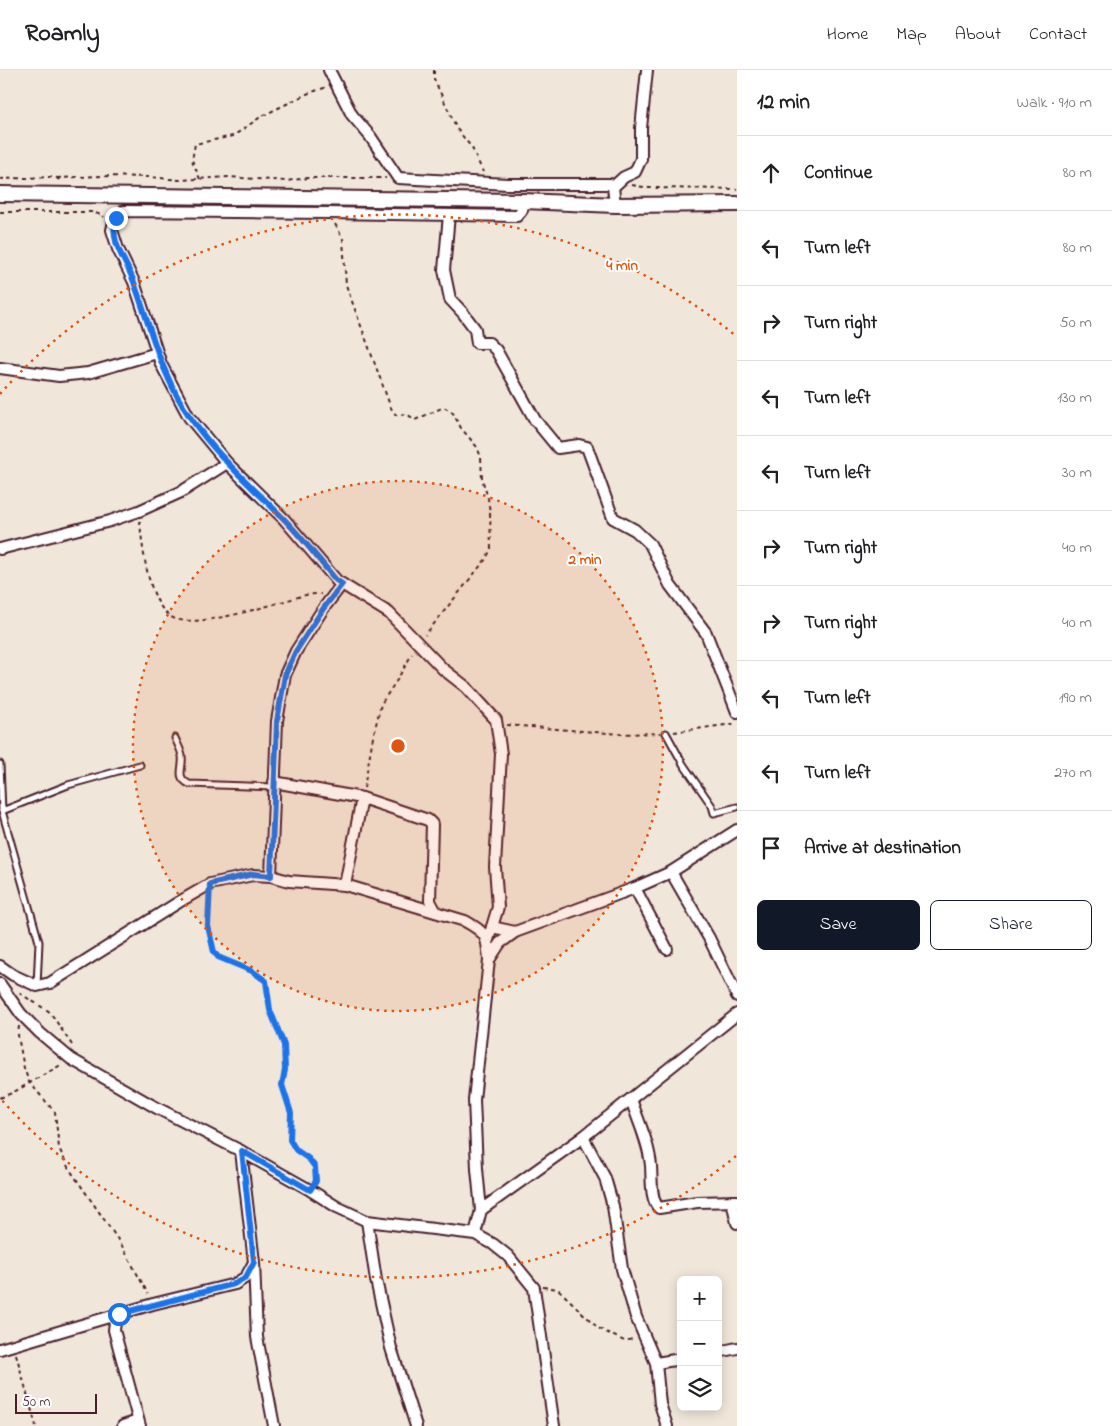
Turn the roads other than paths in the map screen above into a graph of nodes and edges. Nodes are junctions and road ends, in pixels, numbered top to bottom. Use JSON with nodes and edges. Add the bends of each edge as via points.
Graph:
{"nodes":[{"id":1,"x":329,"y":70,"type":"edge"},
{"id":2,"x":647,"y":70,"type":"edge"},
{"id":3,"x":616,"y":184,"type":"junction"},
{"id":4,"x":0,"y":194,"type":"edge"},
{"id":5,"x":524,"y":201,"type":"junction"},
{"id":6,"x":615,"y":204,"type":"junction"},
{"id":7,"x":737,"y":204,"type":"edge"},
{"id":8,"x":449,"y":215,"type":"junction"},
{"id":9,"x":158,"y":353,"type":"junction"},
{"id":10,"x":0,"y":368,"type":"edge"},
{"id":11,"x":227,"y":463,"type":"junction"},
{"id":12,"x":0,"y":549,"type":"edge"},
{"id":13,"x":339,"y":588,"type":"junction"},
{"id":14,"x":737,"y":712,"type":"edge"},
{"id":15,"x":666,"y":733,"type":"road end"},
{"id":16,"x":175,"y":738,"type":"dead end"},
{"id":17,"x":0,"y":764,"type":"edge"},
{"id":18,"x":140,"y":765,"type":"dead end"},
{"id":19,"x":274,"y":785,"type":"junction"},
{"id":20,"x":362,"y":798,"type":"junction"},
{"id":21,"x":737,"y":807,"type":"edge"},
{"id":22,"x":2,"y":811,"type":"junction"},
{"id":23,"x":737,"y":830,"type":"edge"},
{"id":24,"x":671,"y":872,"type":"junction"},
{"id":25,"x":271,"y":876,"type":"junction"},
{"id":26,"x":345,"y":884,"type":"junction"},
{"id":27,"x":635,"y":888,"type":"junction"},
{"id":28,"x":436,"y":912,"type":"junction"},
{"id":29,"x":492,"y":927,"type":"junction"},
{"id":30,"x":516,"y":932,"type":"junction"},
{"id":31,"x":488,"y":940,"type":"junction"},
{"id":32,"x":667,"y":949,"type":"dead end"},
{"id":33,"x":489,"y":960,"type":"junction"},
{"id":34,"x":0,"y":966,"type":"edge"},
{"id":35,"x":0,"y":984,"type":"edge"},
{"id":36,"x":37,"y":986,"type":"junction"},
{"id":37,"x":737,"y":996,"type":"edge"},
{"id":38,"x":737,"y":1014,"type":"edge"},
{"id":39,"x":631,"y":1099,"type":"junction"},
{"id":40,"x":583,"y":1137,"type":"junction"},
{"id":41,"x":242,"y":1151,"type":"junction"},
{"id":42,"x":735,"y":1201,"type":"edge"},
{"id":43,"x":480,"y":1210,"type":"junction"},
{"id":44,"x":367,"y":1221,"type":"junction"},
{"id":45,"x":737,"y":1223,"type":"edge"},
{"id":46,"x":474,"y":1234,"type":"junction"},
{"id":47,"x":254,"y":1262,"type":"junction"},
{"id":48,"x":119,"y":1314,"type":"junction"},
{"id":49,"x":102,"y":1318,"type":"junction"},
{"id":50,"x":114,"y":1330,"type":"junction"},
{"id":51,"x":737,"y":1348,"type":"edge"},
{"id":52,"x":0,"y":1349,"type":"edge"},
{"id":53,"x":722,"y":1351,"type":"edge"},
{"id":54,"x":677,"y":1360,"type":"edge"},
{"id":55,"x":656,"y":1363,"type":"junction"},
{"id":56,"x":139,"y":1423,"type":"edge"},
{"id":57,"x":122,"y":1426,"type":"edge"},
{"id":58,"x":274,"y":1426,"type":"edge"},
{"id":59,"x":416,"y":1426,"type":"edge"},
{"id":60,"x":554,"y":1426,"type":"edge"},
{"id":61,"x":667,"y":1426,"type":"edge"}],
"edges":[{"from":1,"to":3,"type":"street","via":[[352,115],[398,178],[508,184]]},
{"from":2,"to":3,"type":"street","via":[[641,158],[634,172]]},
{"from":3,"to":6,"type":"street"},
{"from":4,"to":5,"type":"main road"},
{"from":5,"to":6,"type":"main road"},
{"from":5,"to":8,"type":"street","via":[[517,216]]},
{"from":6,"to":7,"type":"main road"},
{"from":8,"to":9,"type":"street","via":[[124,211],[116,218],[112,230]]},
{"from":8,"to":14,"type":"street","via":[[444,270],[450,299],[475,329],[477,343],[489,343],[496,350],[535,420],[558,448],[587,447],[612,518],[636,530],[650,544],[670,585],[706,633]]},
{"from":9,"to":10,"type":"street","via":[[88,373],[59,376]]},
{"from":9,"to":11,"type":"street","via":[[189,417]]},
{"from":11,"to":12,"type":"street","via":[[181,492],[140,511]]},
{"from":11,"to":13,"type":"street","via":[[284,519],[336,580]]},
{"from":13,"to":19,"type":"street","via":[[296,651],[285,675],[277,721]]},
{"from":13,"to":29,"type":"street","via":[[389,613],[496,720],[501,754],[495,867],[498,907]]},
{"from":15,"to":21,"type":"lane","via":[[714,813]]},
{"from":16,"to":19,"type":"lane","via":[[183,758],[180,774],[189,784]]},
{"from":17,"to":22,"type":"lane"},
{"from":18,"to":22,"type":"lane","via":[[68,785]]},
{"from":19,"to":20,"type":"street"},
{"from":19,"to":25,"type":"street"},
{"from":20,"to":26,"type":"street"},
{"from":20,"to":28,"type":"street","via":[[432,824],[430,901]]},
{"from":22,"to":36,"type":"lane","via":[[40,942]]},
{"from":23,"to":24,"type":"street"},
{"from":24,"to":27,"type":"street"},
{"from":24,"to":37,"type":"street","via":[[709,938]]},
{"from":25,"to":26,"type":"street","via":[[289,881]]},
{"from":25,"to":36,"type":"street","via":[[253,874],[210,884],[50,983]]},
{"from":26,"to":28,"type":"street"},
{"from":27,"to":30,"type":"street"},
{"from":27,"to":32,"type":"street"},
{"from":28,"to":31,"type":"street","via":[[480,929]]},
{"from":29,"to":30,"type":"street"},
{"from":29,"to":31,"type":"street"},
{"from":30,"to":33,"type":"street","via":[[500,943]]},
{"from":31,"to":33,"type":"street"},
{"from":33,"to":43,"type":"street","via":[[474,1100]]},
{"from":34,"to":36,"type":"street"},
{"from":35,"to":41,"type":"street","via":[[21,1014],[74,1060],[155,1107]]},
{"from":38,"to":39,"type":"street"},
{"from":39,"to":40,"type":"street"},
{"from":39,"to":42,"type":"street","via":[[649,1149],[653,1193],[659,1208]]},
{"from":40,"to":43,"type":"street"},
{"from":40,"to":55,"type":"street","via":[[605,1178],[613,1206],[622,1269],[636,1317]]},
{"from":41,"to":44,"type":"street"},
{"from":41,"to":47,"type":"street"},
{"from":42,"to":45,"type":"street"},
{"from":43,"to":46,"type":"street"},
{"from":44,"to":46,"type":"street"},
{"from":44,"to":59,"type":"street","via":[[391,1348]]},
{"from":46,"to":60,"type":"street","via":[[508,1256],[534,1288]]},
{"from":47,"to":48,"type":"street","via":[[246,1277],[234,1284]]},
{"from":47,"to":58,"type":"street","via":[[257,1337]]},
{"from":48,"to":49,"type":"street"},
{"from":48,"to":50,"type":"street"},
{"from":49,"to":50,"type":"street"},
{"from":49,"to":52,"type":"street"},
{"from":50,"to":56,"type":"street"},
{"from":51,"to":53,"type":"street"},
{"from":54,"to":55,"type":"street"},
{"from":55,"to":61,"type":"street","via":[[660,1404]]},
{"from":56,"to":57,"type":"street"}]}
